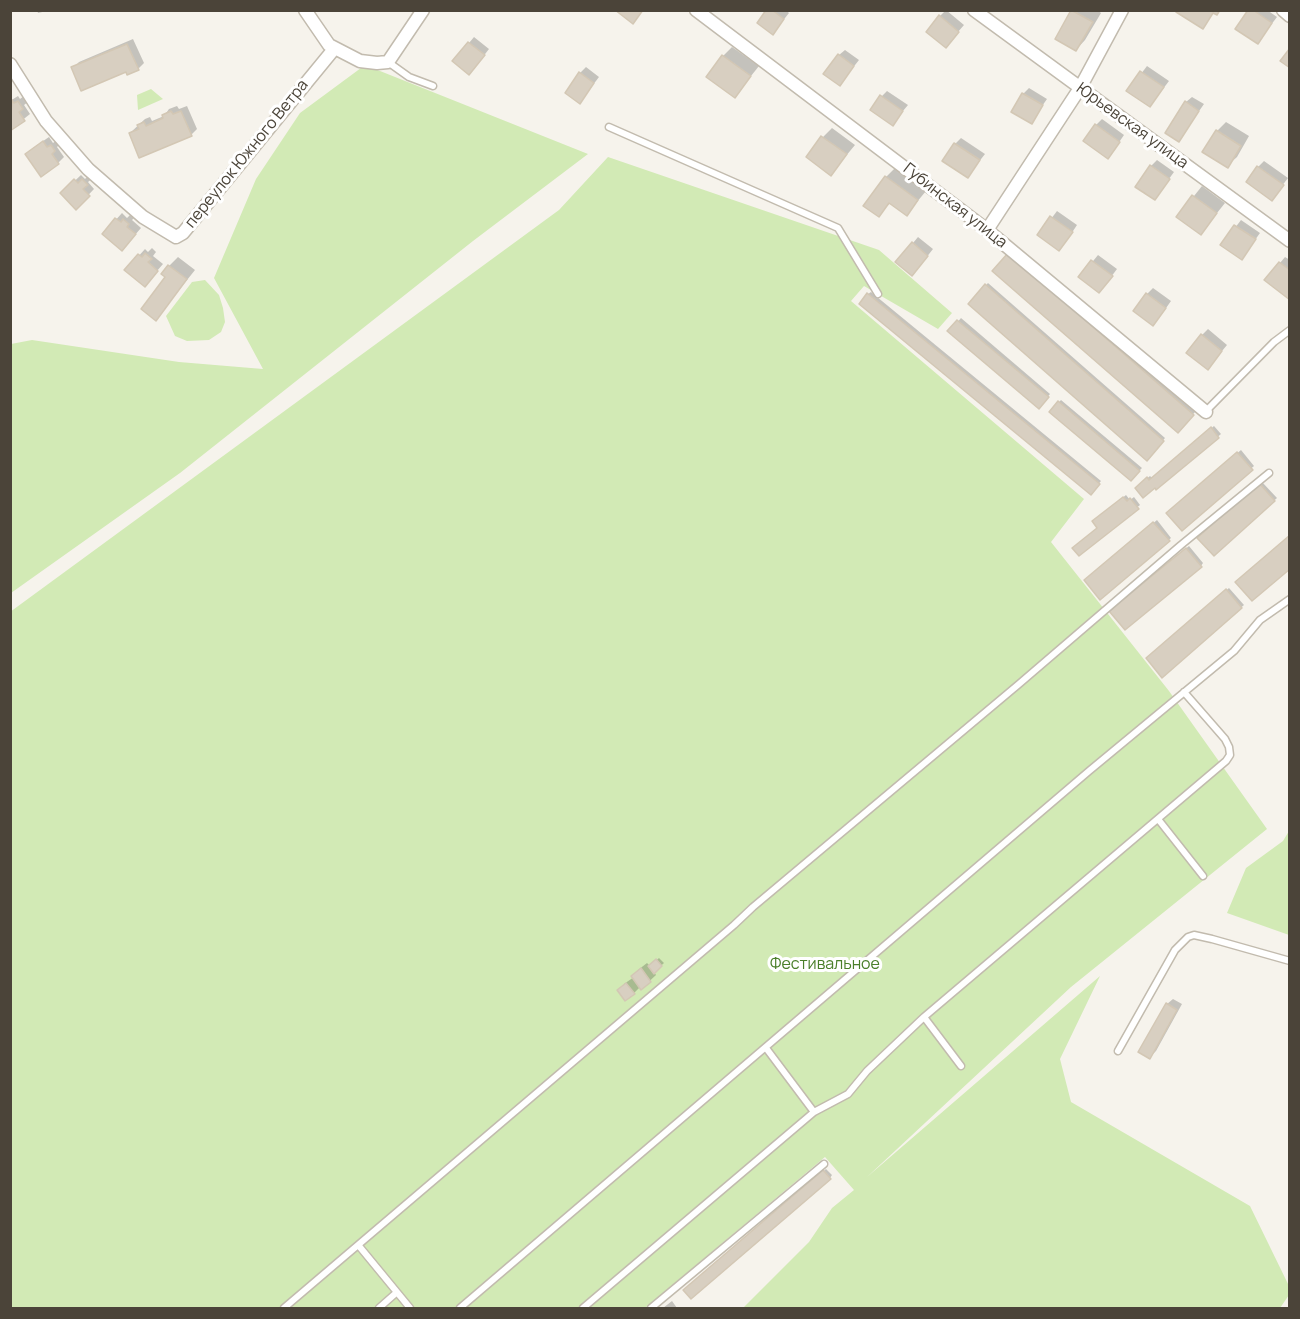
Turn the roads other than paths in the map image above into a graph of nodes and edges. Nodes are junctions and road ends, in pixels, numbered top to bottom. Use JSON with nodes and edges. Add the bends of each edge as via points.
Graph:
{"nodes":[{"id":1,"x":305,"y":10,"type":"edge"},
{"id":2,"x":423,"y":10,"type":"edge"},
{"id":3,"x":696,"y":10,"type":"edge"},
{"id":4,"x":974,"y":10,"type":"edge"},
{"id":5,"x":1122,"y":10,"type":"edge"},
{"id":6,"x":1283,"y":10,"type":"edge"},
{"id":7,"x":1290,"y":16,"type":"edge"},
{"id":8,"x":334,"y":49,"type":"junction"},
{"id":9,"x":388,"y":62,"type":"junction"},
{"id":10,"x":10,"y":64,"type":"edge"},
{"id":11,"x":434,"y":86,"type":"dead end"},
{"id":12,"x":1080,"y":88,"type":"junction"},
{"id":13,"x":609,"y":126,"type":"dead end"},
{"id":14,"x":987,"y":230,"type":"junction"},
{"id":15,"x":1290,"y":241,"type":"edge"},
{"id":16,"x":878,"y":294,"type":"dead end"},
{"id":17,"x":1290,"y":330,"type":"edge"},
{"id":18,"x":1206,"y":412,"type":"joint"},
{"id":19,"x":1269,"y":473,"type":"dead end"},
{"id":20,"x":1290,"y":599,"type":"edge"},
{"id":21,"x":1184,"y":692,"type":"junction"},
{"id":22,"x":1158,"y":819,"type":"junction"},
{"id":23,"x":1203,"y":876,"type":"dead end"},
{"id":24,"x":1290,"y":961,"type":"edge"},
{"id":25,"x":924,"y":1017,"type":"junction"},
{"id":26,"x":766,"y":1048,"type":"junction"},
{"id":27,"x":1118,"y":1051,"type":"dead end"},
{"id":28,"x":961,"y":1066,"type":"dead end"},
{"id":29,"x":814,"y":1112,"type":"junction"},
{"id":30,"x":824,"y":1164,"type":"dead end"},
{"id":31,"x":359,"y":1246,"type":"junction"},
{"id":32,"x":396,"y":1293,"type":"junction"},
{"id":33,"x":284,"y":1308,"type":"edge"},
{"id":34,"x":379,"y":1308,"type":"edge"},
{"id":35,"x":410,"y":1308,"type":"edge"},
{"id":36,"x":460,"y":1308,"type":"edge"},
{"id":37,"x":583,"y":1308,"type":"edge"},
{"id":38,"x":651,"y":1308,"type":"edge"}],
"edges":[{"from":1,"to":8,"type":"street"},
{"from":2,"to":9,"type":"street"},
{"from":3,"to":14,"type":"street","name":"Губинская улица"},
{"from":4,"to":12,"type":"street","name":"Юрьевская улица"},
{"from":5,"to":12,"type":"street"},
{"from":6,"to":7,"type":"street"},
{"from":8,"to":9,"type":"street","via":[[360,61]]},
{"from":8,"to":10,"type":"street","name":"переулок Южного Ветра","via":[[176,237],[143,217],[88,170],[46,121]]},
{"from":9,"to":11,"type":"lane","via":[[409,77]]},
{"from":12,"to":14,"type":"street"},
{"from":12,"to":15,"type":"street","name":"Юрьевская улица"},
{"from":13,"to":16,"type":"lane","via":[[838,228]]},
{"from":14,"to":18,"type":"street","name":"Губинская улица"},
{"from":17,"to":18,"type":"lane"},
{"from":19,"to":31,"type":"lane","via":[[762,899]]},
{"from":20,"to":21,"type":"lane","via":[[1260,620],[1234,651]]},
{"from":21,"to":22,"type":"lane","via":[[1225,739],[1230,755]]},
{"from":21,"to":26,"type":"lane"},
{"from":22,"to":23,"type":"lane"},
{"from":22,"to":25,"type":"lane"},
{"from":24,"to":27,"type":"lane","via":[[1212,939],[1188,937],[1175,950]]},
{"from":25,"to":28,"type":"lane"},
{"from":25,"to":29,"type":"lane","via":[[848,1094]]},
{"from":26,"to":29,"type":"lane"},
{"from":26,"to":36,"type":"lane"},
{"from":29,"to":37,"type":"lane"},
{"from":30,"to":38,"type":"lane"},
{"from":31,"to":32,"type":"lane"},
{"from":31,"to":33,"type":"lane"},
{"from":32,"to":34,"type":"lane"},
{"from":32,"to":35,"type":"lane"}]}
